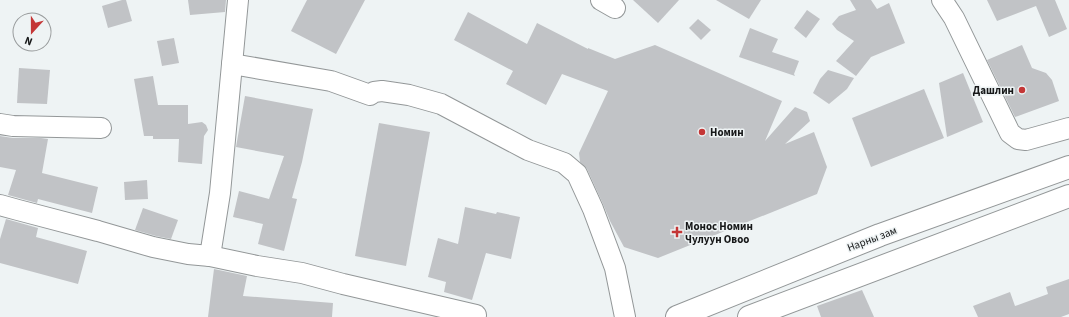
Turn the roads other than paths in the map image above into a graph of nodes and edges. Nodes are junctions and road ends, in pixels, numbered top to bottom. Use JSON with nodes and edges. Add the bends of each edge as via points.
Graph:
{"nodes":[{"id":1,"x":238,"y":0,"type":"edge"},
{"id":2,"x":942,"y":0,"type":"edge"},
{"id":3,"x":232,"y":64,"type":"junction"},
{"id":4,"x":0,"y":124,"type":"edge"},
{"id":5,"x":101,"y":128,"type":"dead end"},
{"id":6,"x":1069,"y":128,"type":"edge"},
{"id":7,"x":1069,"y":167,"type":"edge"},
{"id":8,"x":1069,"y":196,"type":"edge"},
{"id":9,"x":0,"y":204,"type":"edge"},
{"id":10,"x":210,"y":256,"type":"junction"},
{"id":11,"x":476,"y":315,"type":"dead end"},
{"id":12,"x":625,"y":317,"type":"edge"},
{"id":13,"x":677,"y":317,"type":"edge"},
{"id":14,"x":750,"y":317,"type":"edge"}],
"edges":[{"from":1,"to":3,"type":"street"},
{"from":2,"to":6,"type":"street","via":[[954,18],[1010,133],[1018,139],[1026,140]]},
{"from":3,"to":10,"type":"street","via":[[220,193]]},
{"from":3,"to":12,"type":"street","via":[[331,81],[370,96],[374,92],[382,91],[441,104],[528,150],[564,163],[577,174],[593,209],[615,268]]},
{"from":4,"to":5,"type":"street"},
{"from":7,"to":13,"type":"main road","name":"Нарны зам","via":[[880,235]]},
{"from":8,"to":14,"type":"main road"},
{"from":9,"to":10,"type":"street","via":[[153,247]]},
{"from":10,"to":11,"type":"street","via":[[302,273]]}]}
